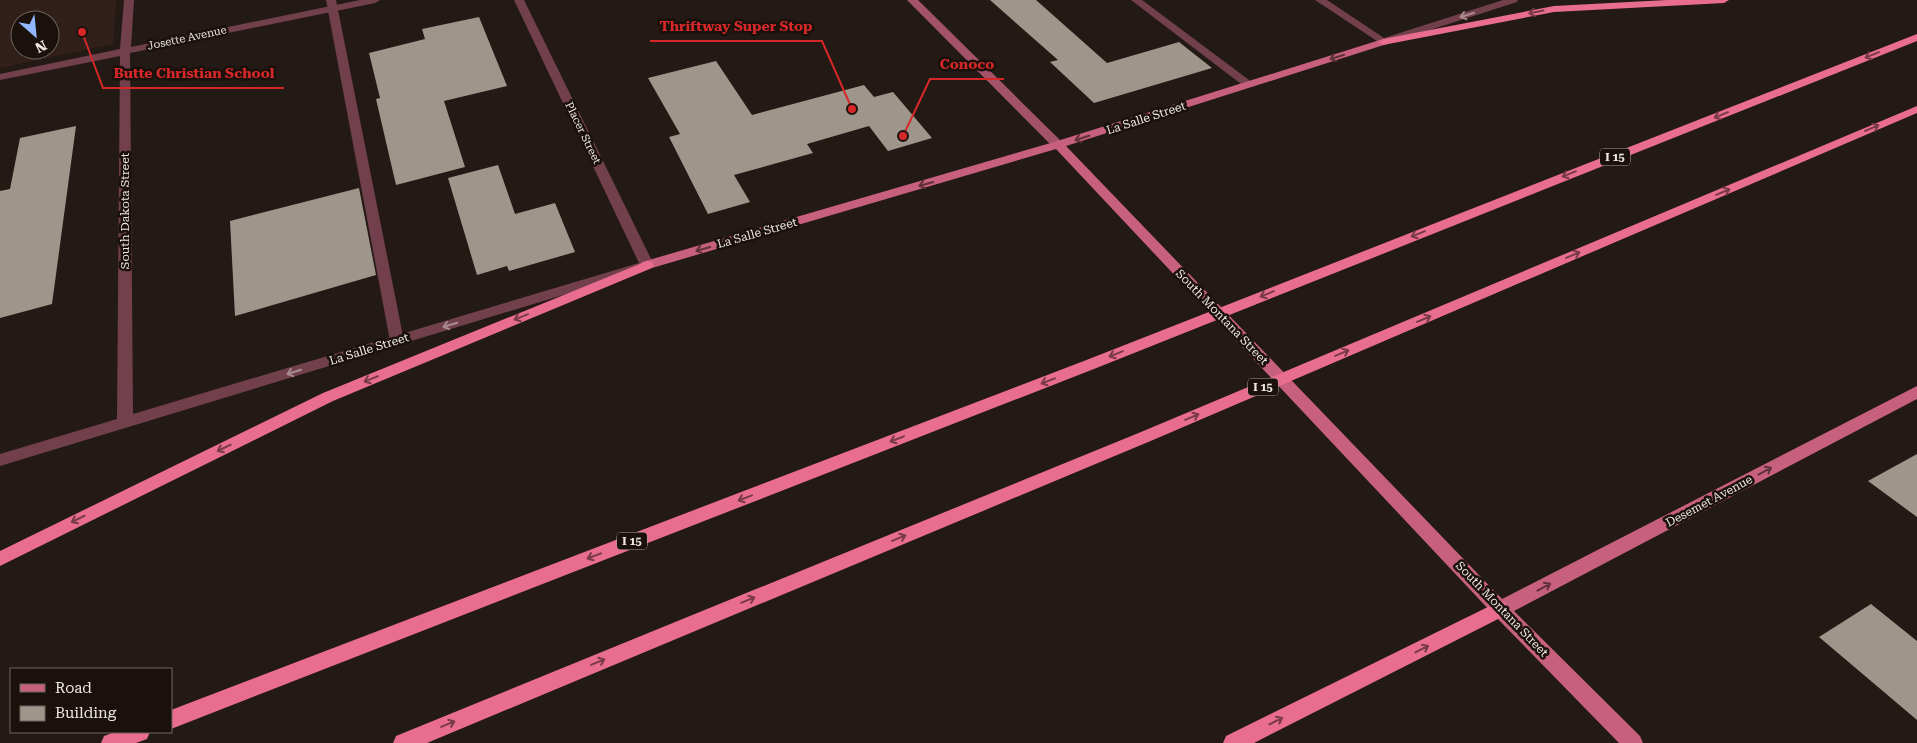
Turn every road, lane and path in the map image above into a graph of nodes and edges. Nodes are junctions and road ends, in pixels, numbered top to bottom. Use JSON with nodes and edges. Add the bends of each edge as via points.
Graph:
{"nodes":[{"id":1,"x":128,"y":0,"type":"edge"},
{"id":2,"x":375,"y":0,"type":"edge"},
{"id":3,"x":519,"y":0,"type":"edge"},
{"id":4,"x":912,"y":0,"type":"edge"},
{"id":5,"x":1136,"y":0,"type":"edge"},
{"id":6,"x":1320,"y":0,"type":"edge"},
{"id":7,"x":1513,"y":0,"type":"edge"},
{"id":8,"x":1724,"y":0,"type":"edge"},
{"id":9,"x":332,"y":4,"type":"edge"},
{"id":10,"x":1917,"y":37,"type":"edge"},
{"id":11,"x":1383,"y":42,"type":"junction"},
{"id":12,"x":125,"y":51,"type":"junction"},
{"id":13,"x":0,"y":77,"type":"edge"},
{"id":14,"x":1249,"y":85,"type":"junction"},
{"id":15,"x":1917,"y":109,"type":"edge"},
{"id":16,"x":1058,"y":145,"type":"junction"},
{"id":17,"x":647,"y":265,"type":"junction"},
{"id":18,"x":397,"y":341,"type":"junction"},
{"id":19,"x":1917,"y":392,"type":"edge"},
{"id":20,"x":125,"y":423,"type":"junction"},
{"id":21,"x":0,"y":460,"type":"edge"},
{"id":22,"x":0,"y":558,"type":"edge"},
{"id":23,"x":1500,"y":609,"type":"junction"},
{"id":24,"x":172,"y":720,"type":"edge"},
{"id":25,"x":137,"y":733,"type":"edge"},
{"id":26,"x":111,"y":743,"type":"edge"},
{"id":27,"x":403,"y":743,"type":"edge"},
{"id":28,"x":1232,"y":743,"type":"edge"},
{"id":29,"x":1633,"y":743,"type":"edge"}],
"edges":[{"from":1,"to":12,"type":"street","name":"South Dakota Street"},
{"from":2,"to":9,"type":"street","name":"Josette Avenue"},
{"from":3,"to":17,"type":"street","name":"Placer Street"},
{"from":4,"to":16,"type":"main road","name":"South Montana Street"},
{"from":5,"to":14,"type":"street"},
{"from":6,"to":11,"type":"street"},
{"from":7,"to":11,"type":"street","name":"La Salle Street","one_way":true},
{"from":8,"to":11,"type":"highway","one_way":true,"via":[[1554,9]]},
{"from":9,"to":12,"type":"street","name":"Josette Avenue"},
{"from":9,"to":18,"type":"street"},
{"from":10,"to":24,"type":"highway","number":"I 15","one_way":true,"via":[[1094,363]]},
{"from":11,"to":14,"type":"main road","name":"La Salle Street","one_way":true},
{"from":12,"to":13,"type":"street","name":"Josette Avenue"},
{"from":12,"to":20,"type":"street","name":"South Dakota Street"},
{"from":14,"to":16,"type":"main road","name":"La Salle Street","one_way":true},
{"from":27,"to":15,"type":"highway","number":"I 15","one_way":true,"via":[[1148,436]]},
{"from":16,"to":17,"type":"main road","name":"La Salle Street","one_way":true},
{"from":16,"to":23,"type":"main road","name":"South Montana Street"},
{"from":17,"to":18,"type":"street","name":"La Salle Street","one_way":true},
{"from":17,"to":22,"type":"highway","one_way":true,"via":[[328,397]]},
{"from":18,"to":20,"type":"street","name":"La Salle Street","one_way":true},
{"from":23,"to":19,"type":"main road","name":"Desemet Avenue","one_way":true},
{"from":20,"to":21,"type":"street","name":"La Salle Street"},
{"from":28,"to":23,"type":"highway","one_way":true},
{"from":23,"to":29,"type":"main road","name":"South Montana Street"},
{"from":25,"to":26,"type":"highway"}]}
